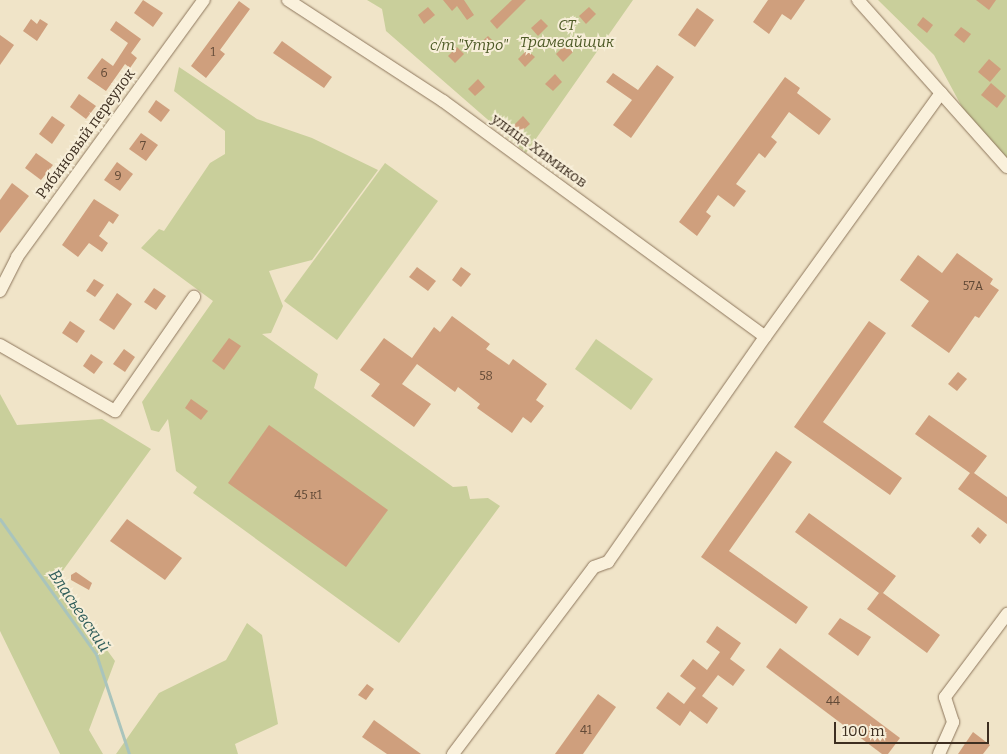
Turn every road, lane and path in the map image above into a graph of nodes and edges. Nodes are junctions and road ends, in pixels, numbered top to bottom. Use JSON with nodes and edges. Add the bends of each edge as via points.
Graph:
{"nodes":[{"id":1,"x":204,"y":0,"type":"edge"},
{"id":2,"x":288,"y":0,"type":"edge"},
{"id":3,"x":858,"y":0,"type":"edge"},
{"id":4,"x":941,"y":94,"type":"junction"},
{"id":5,"x":1007,"y":167,"type":"edge"},
{"id":6,"x":0,"y":291,"type":"edge"},
{"id":7,"x":194,"y":297,"type":"dead end"},
{"id":8,"x":765,"y":336,"type":"junction"},
{"id":9,"x":0,"y":345,"type":"edge"},
{"id":10,"x":1007,"y":614,"type":"edge"},
{"id":11,"x":454,"y":754,"type":"edge"},
{"id":12,"x":939,"y":754,"type":"edge"}],
"edges":[{"from":1,"to":6,"type":"street","name":"Рябиновый переулок","via":[[17,256]]},
{"from":2,"to":8,"type":"street","name":"улица Химиков","via":[[443,101]]},
{"from":3,"to":4,"type":"street"},
{"from":4,"to":5,"type":"street"},
{"from":4,"to":8,"type":"street"},
{"from":7,"to":9,"type":"street","via":[[115,411]]},
{"from":8,"to":11,"type":"street","via":[[608,562],[594,567]]},
{"from":10,"to":12,"type":"street","via":[[945,697],[953,722]]}]}
